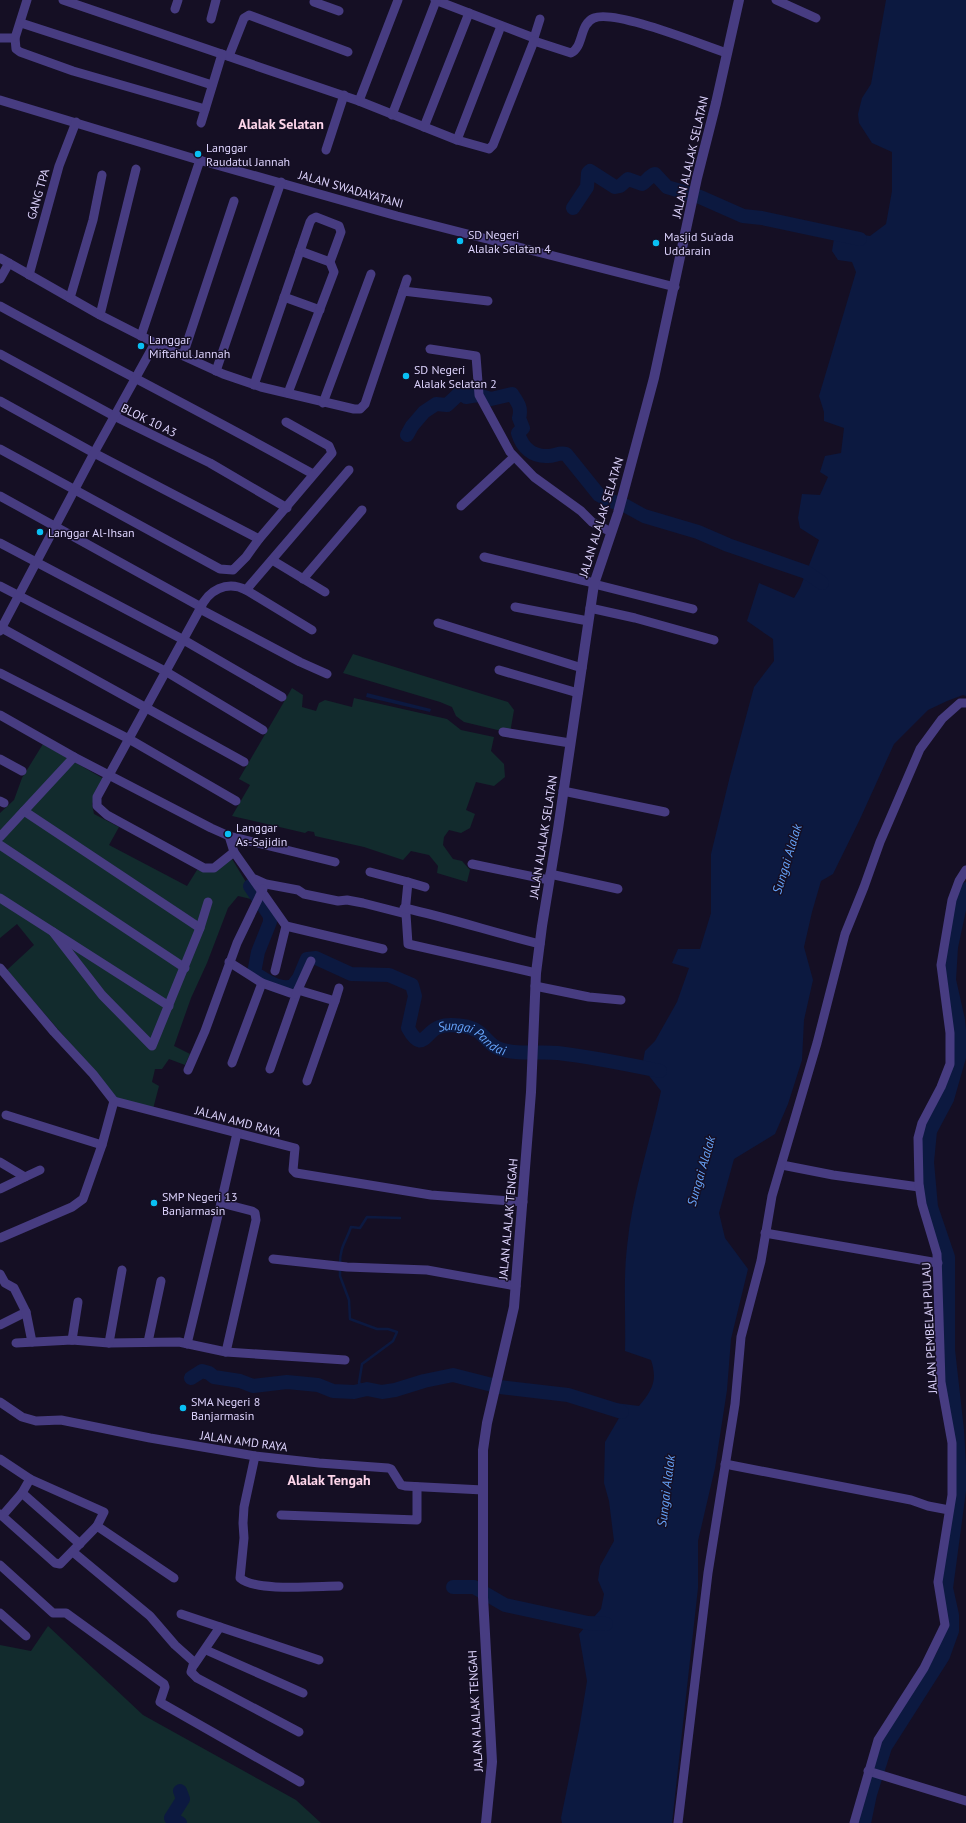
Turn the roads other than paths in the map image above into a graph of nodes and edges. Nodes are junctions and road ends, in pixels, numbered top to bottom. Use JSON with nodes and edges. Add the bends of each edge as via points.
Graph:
{"nodes":[{"id":1,"x":27,"y":0,"type":"edge"},
{"id":2,"x":63,"y":0,"type":"edge"},
{"id":3,"x":216,"y":0,"type":"edge"},
{"id":4,"x":398,"y":0,"type":"edge"},
{"id":5,"x":435,"y":0,"type":"edge"},
{"id":6,"x":739,"y":0,"type":"edge"},
{"id":7,"x":776,"y":0,"type":"edge"},
{"id":8,"x":313,"y":1,"type":"edge"},
{"id":9,"x":338,"y":11,"type":"dead end"},
{"id":10,"x":469,"y":13,"type":"junction"},
{"id":11,"x":816,"y":18,"type":"dead end"},
{"id":12,"x":211,"y":19,"type":"dead end"},
{"id":13,"x":540,"y":19,"type":"dead end"},
{"id":14,"x":21,"y":23,"type":"junction"},
{"id":15,"x":502,"y":26,"type":"junction"},
{"id":16,"x":0,"y":38,"type":"edge"},
{"id":17,"x":15,"y":38,"type":"junction"},
{"id":18,"x":534,"y":40,"type":"junction"},
{"id":19,"x":348,"y":52,"type":"dead end"},
{"id":20,"x":727,"y":53,"type":"junction"},
{"id":21,"x":226,"y":55,"type":"junction"},
{"id":22,"x":212,"y":85,"type":"junction"},
{"id":23,"x":344,"y":95,"type":"junction"},
{"id":24,"x":0,"y":100,"type":"edge"},
{"id":25,"x":359,"y":101,"type":"junction"},
{"id":26,"x":205,"y":109,"type":"junction"},
{"id":27,"x":392,"y":114,"type":"junction"},
{"id":28,"x":76,"y":122,"type":"junction"},
{"id":29,"x":201,"y":123,"type":"dead end"},
{"id":30,"x":424,"y":127,"type":"junction"},
{"id":31,"x":458,"y":140,"type":"junction"},
{"id":32,"x":326,"y":150,"type":"dead end"},
{"id":33,"x":200,"y":160,"type":"junction"},
{"id":34,"x":136,"y":169,"type":"dead end"},
{"id":35,"x":102,"y":175,"type":"dead end"},
{"id":36,"x":281,"y":182,"type":"junction"},
{"id":37,"x":234,"y":201,"type":"dead end"},
{"id":38,"x":300,"y":251,"type":"junction"},
{"id":39,"x":0,"y":258,"type":"edge"},
{"id":40,"x":330,"y":262,"type":"junction"},
{"id":41,"x":9,"y":263,"type":"junction"},
{"id":42,"x":29,"y":274,"type":"junction"},
{"id":43,"x":371,"y":274,"type":"dead end"},
{"id":44,"x":0,"y":279,"type":"edge"},
{"id":45,"x":407,"y":279,"type":"dead end"},
{"id":46,"x":674,"y":287,"type":"junction"},
{"id":47,"x":403,"y":291,"type":"junction"},
{"id":48,"x":284,"y":297,"type":"junction"},
{"id":49,"x":70,"y":298,"type":"junction"},
{"id":50,"x":488,"y":301,"type":"dead end"},
{"id":51,"x":0,"y":306,"type":"edge"},
{"id":52,"x":320,"y":310,"type":"junction"},
{"id":53,"x":100,"y":315,"type":"junction"},
{"id":54,"x":142,"y":336,"type":"junction"},
{"id":55,"x":155,"y":343,"type":"junction"},
{"id":56,"x":430,"y":349,"type":"dead end"},
{"id":57,"x":0,"y":354,"type":"edge"},
{"id":58,"x":184,"y":355,"type":"junction"},
{"id":59,"x":216,"y":371,"type":"junction"},
{"id":60,"x":134,"y":379,"type":"junction"},
{"id":61,"x":254,"y":385,"type":"junction"},
{"id":62,"x":288,"y":393,"type":"junction"},
{"id":63,"x":0,"y":401,"type":"edge"},
{"id":64,"x":323,"y":403,"type":"junction"},
{"id":65,"x":114,"y":416,"type":"junction"},
{"id":66,"x":286,"y":422,"type":"dead end"},
{"id":67,"x":0,"y":449,"type":"edge"},
{"id":68,"x":94,"y":453,"type":"junction"},
{"id":69,"x":514,"y":457,"type":"junction"},
{"id":70,"x":349,"y":470,"type":"dead end"},
{"id":71,"x":313,"y":474,"type":"junction"},
{"id":72,"x":74,"y":490,"type":"junction"},
{"id":73,"x":0,"y":496,"type":"edge"},
{"id":74,"x":461,"y":506,"type":"dead end"},
{"id":75,"x":287,"y":508,"type":"junction"},
{"id":76,"x":362,"y":510,"type":"dead end"},
{"id":77,"x":56,"y":526,"type":"junction"},
{"id":78,"x":611,"y":532,"type":"junction"},
{"id":79,"x":259,"y":539,"type":"junction"},
{"id":80,"x":0,"y":543,"type":"edge"},
{"id":81,"x":484,"y":557,"type":"dead end"},
{"id":82,"x":272,"y":560,"type":"junction"},
{"id":83,"x":36,"y":563,"type":"junction"},
{"id":84,"x":303,"y":579,"type":"junction"},
{"id":85,"x":594,"y":584,"type":"junction"},
{"id":86,"x":0,"y":586,"type":"edge"},
{"id":87,"x":246,"y":590,"type":"junction"},
{"id":88,"x":325,"y":592,"type":"dead end"},
{"id":89,"x":20,"y":596,"type":"junction"},
{"id":90,"x":515,"y":607,"type":"dead end"},
{"id":91,"x":200,"y":608,"type":"junction"},
{"id":92,"x":590,"y":608,"type":"junction"},
{"id":93,"x":692,"y":609,"type":"dead end"},
{"id":94,"x":588,"y":621,"type":"junction"},
{"id":95,"x":438,"y":623,"type":"dead end"},
{"id":96,"x":0,"y":629,"type":"edge"},
{"id":97,"x":312,"y":630,"type":"dead end"},
{"id":98,"x":182,"y":639,"type":"junction"},
{"id":99,"x":714,"y":640,"type":"dead end"},
{"id":100,"x":582,"y":668,"type":"junction"},
{"id":101,"x":499,"y":670,"type":"dead end"},
{"id":102,"x":165,"y":671,"type":"junction"},
{"id":103,"x":0,"y":673,"type":"edge"},
{"id":104,"x":327,"y":674,"type":"dead end"},
{"id":105,"x":578,"y":693,"type":"junction"},
{"id":106,"x":282,"y":697,"type":"dead end"},
{"id":107,"x":966,"y":703,"type":"edge"},
{"id":108,"x":145,"y":707,"type":"junction"},
{"id":109,"x":0,"y":714,"type":"edge"},
{"id":110,"x":263,"y":730,"type":"dead end"},
{"id":111,"x":503,"y":732,"type":"dead end"},
{"id":112,"x":129,"y":739,"type":"junction"},
{"id":113,"x":570,"y":743,"type":"junction"},
{"id":114,"x":74,"y":757,"type":"junction"},
{"id":115,"x":0,"y":759,"type":"edge"},
{"id":116,"x":244,"y":762,"type":"dead end"},
{"id":117,"x":22,"y":771,"type":"dead end"},
{"id":118,"x":110,"y":775,"type":"junction"},
{"id":119,"x":563,"y":791,"type":"junction"},
{"id":120,"x":236,"y":801,"type":"dead end"},
{"id":121,"x":24,"y":811,"type":"junction"},
{"id":122,"x":665,"y":812,"type":"dead end"},
{"id":123,"x":228,"y":836,"type":"junction"},
{"id":124,"x":0,"y":837,"type":"edge"},
{"id":125,"x":0,"y":845,"type":"edge"},
{"id":126,"x":234,"y":852,"type":"junction"},
{"id":127,"x":336,"y":862,"type":"dead end"},
{"id":128,"x":472,"y":864,"type":"dead end"},
{"id":129,"x":966,"y":870,"type":"edge"},
{"id":130,"x":370,"y":872,"type":"dead end"},
{"id":131,"x":550,"y":877,"type":"junction"},
{"id":132,"x":255,"y":879,"type":"junction"},
{"id":133,"x":408,"y":882,"type":"junction"},
{"id":134,"x":266,"y":884,"type":"junction"},
{"id":135,"x":425,"y":887,"type":"dead end"},
{"id":136,"x":618,"y":889,"type":"dead end"},
{"id":137,"x":259,"y":896,"type":"junction"},
{"id":138,"x":0,"y":898,"type":"edge"},
{"id":139,"x":208,"y":902,"type":"dead end"},
{"id":140,"x":405,"y":911,"type":"junction"},
{"id":141,"x":286,"y":926,"type":"junction"},
{"id":142,"x":200,"y":928,"type":"junction"},
{"id":143,"x":53,"y":932,"type":"junction"},
{"id":144,"x":540,"y":944,"type":"junction"},
{"id":145,"x":383,"y":949,"type":"dead end"},
{"id":146,"x":311,"y":961,"type":"dead end"},
{"id":147,"x":229,"y":962,"type":"junction"},
{"id":148,"x":0,"y":968,"type":"edge"},
{"id":149,"x":184,"y":968,"type":"junction"},
{"id":150,"x":275,"y":971,"type":"dead end"},
{"id":151,"x":536,"y":973,"type":"junction"},
{"id":152,"x":262,"y":983,"type":"junction"},
{"id":153,"x":535,"y":986,"type":"junction"},
{"id":154,"x":339,"y":988,"type":"dead end"},
{"id":155,"x":297,"y":993,"type":"junction"},
{"id":156,"x":621,"y":1000,"type":"dead end"},
{"id":157,"x":335,"y":1001,"type":"junction"},
{"id":158,"x":169,"y":1006,"type":"junction"},
{"id":159,"x":533,"y":1051,"type":"joint"},
{"id":160,"x":232,"y":1063,"type":"dead end"},
{"id":161,"x":188,"y":1070,"type":"dead end"},
{"id":162,"x":270,"y":1070,"type":"dead end"},
{"id":163,"x":307,"y":1081,"type":"dead end"},
{"id":164,"x":114,"y":1101,"type":"junction"},
{"id":165,"x":6,"y":1115,"type":"dead end"},
{"id":166,"x":237,"y":1133,"type":"junction"},
{"id":167,"x":102,"y":1145,"type":"junction"},
{"id":168,"x":0,"y":1162,"type":"edge"},
{"id":169,"x":782,"y":1165,"type":"junction"},
{"id":170,"x":40,"y":1170,"type":"dead end"},
{"id":171,"x":25,"y":1178,"type":"junction"},
{"id":172,"x":919,"y":1187,"type":"junction"},
{"id":173,"x":0,"y":1189,"type":"edge"},
{"id":174,"x":523,"y":1202,"type":"junction"},
{"id":175,"x":221,"y":1203,"type":"junction"},
{"id":176,"x":765,"y":1233,"type":"junction"},
{"id":177,"x":0,"y":1238,"type":"edge"},
{"id":178,"x":273,"y":1259,"type":"dead end"},
{"id":179,"x":938,"y":1263,"type":"junction"},
{"id":180,"x":122,"y":1270,"type":"dead end"},
{"id":181,"x":0,"y":1274,"type":"edge"},
{"id":182,"x":161,"y":1281,"type":"dead end"},
{"id":183,"x":3,"y":1285,"type":"edge"},
{"id":184,"x":516,"y":1286,"type":"junction"},
{"id":185,"x":78,"y":1302,"type":"dead end"},
{"id":186,"x":26,"y":1312,"type":"junction"},
{"id":187,"x":0,"y":1325,"type":"edge"},
{"id":188,"x":72,"y":1340,"type":"junction"},
{"id":189,"x":32,"y":1342,"type":"junction"},
{"id":190,"x":148,"y":1342,"type":"junction"},
{"id":191,"x":16,"y":1343,"type":"dead end"},
{"id":192,"x":109,"y":1343,"type":"junction"},
{"id":193,"x":187,"y":1344,"type":"junction"},
{"id":194,"x":226,"y":1352,"type":"junction"},
{"id":195,"x":345,"y":1360,"type":"dead end"},
{"id":196,"x":0,"y":1402,"type":"edge"},
{"id":197,"x":255,"y":1456,"type":"junction"},
{"id":198,"x":0,"y":1459,"type":"edge"},
{"id":199,"x":726,"y":1464,"type":"junction"},
{"id":200,"x":30,"y":1479,"type":"junction"},
{"id":201,"x":417,"y":1487,"type":"junction"},
{"id":202,"x":483,"y":1490,"type":"junction"},
{"id":203,"x":22,"y":1493,"type":"junction"},
{"id":204,"x":950,"y":1510,"type":"junction"},
{"id":205,"x":1,"y":1515,"type":"edge"},
{"id":206,"x":281,"y":1515,"type":"dead end"},
{"id":207,"x":97,"y":1526,"type":"junction"},
{"id":208,"x":80,"y":1544,"type":"junction"},
{"id":209,"x":73,"y":1552,"type":"junction"},
{"id":210,"x":0,"y":1565,"type":"edge"},
{"id":211,"x":174,"y":1578,"type":"dead end"},
{"id":212,"x":339,"y":1586,"type":"dead end"},
{"id":213,"x":0,"y":1613,"type":"edge"},
{"id":214,"x":181,"y":1614,"type":"dead end"},
{"id":215,"x":220,"y":1627,"type":"junction"},
{"id":216,"x":26,"y":1636,"type":"dead end"},
{"id":217,"x":206,"y":1650,"type":"junction"},
{"id":218,"x":319,"y":1660,"type":"dead end"},
{"id":219,"x":194,"y":1665,"type":"junction"},
{"id":220,"x":303,"y":1693,"type":"dead end"},
{"id":221,"x":299,"y":1732,"type":"dead end"},
{"id":222,"x":868,"y":1771,"type":"junction"},
{"id":223,"x":300,"y":1782,"type":"dead end"},
{"id":224,"x":966,"y":1801,"type":"edge"},
{"id":225,"x":486,"y":1823,"type":"edge"},
{"id":226,"x":678,"y":1823,"type":"edge"},
{"id":227,"x":854,"y":1823,"type":"edge"}],
"edges":[{"from":1,"to":14,"type":"street"},
{"from":2,"to":21,"type":"street"},
{"from":3,"to":12,"type":"street"},
{"from":4,"to":25,"type":"street"},
{"from":5,"to":10,"type":"street"},
{"from":5,"to":27,"type":"street"},
{"from":6,"to":20,"type":"street","name":"JALAN ALALAK SELATAN"},
{"from":7,"to":11,"type":"street"},
{"from":8,"to":9,"type":"street"},
{"from":10,"to":15,"type":"street"},
{"from":10,"to":30,"type":"street"},
{"from":13,"to":18,"type":"street"},
{"from":14,"to":17,"type":"street"},
{"from":14,"to":22,"type":"street"},
{"from":15,"to":18,"type":"street"},
{"from":15,"to":31,"type":"street"},
{"from":16,"to":17,"type":"street"},
{"from":17,"to":26,"type":"street","via":[[16,49],[20,52],[73,71]]},
{"from":18,"to":20,"type":"street","via":[[571,53],[575,51],[586,25],[592,19],[615,17]]},
{"from":18,"to":31,"type":"street","via":[[491,148],[485,149]]},
{"from":19,"to":21,"type":"street","via":[[249,15],[244,18]]},
{"from":20,"to":46,"type":"street","name":"JALAN ALALAK SELATAN"},
{"from":21,"to":22,"type":"street"},
{"from":21,"to":23,"type":"street"},
{"from":22,"to":26,"type":"street"},
{"from":23,"to":25,"type":"street"},
{"from":23,"to":32,"type":"street"},
{"from":24,"to":28,"type":"street","name":"JALAN SWADAYATANI"},
{"from":25,"to":27,"type":"street"},
{"from":26,"to":29,"type":"street"},
{"from":27,"to":30,"type":"street"},
{"from":28,"to":33,"type":"street","name":"JALAN SWADAYATANI"},
{"from":28,"to":42,"type":"street","name":"GANG TPA","via":[[59,166]]},
{"from":30,"to":31,"type":"street"},
{"from":33,"to":36,"type":"street","name":"JALAN SWADAYATANI"},
{"from":33,"to":54,"type":"street"},
{"from":34,"to":53,"type":"street"},
{"from":35,"to":49,"type":"street","via":[[93,220]]},
{"from":36,"to":46,"type":"street","name":"JALAN SWADAYATANI","via":[[397,216]]},
{"from":36,"to":59,"type":"street"},
{"from":37,"to":58,"type":"street"},
{"from":38,"to":40,"type":"street"},
{"from":38,"to":40,"type":"street","via":[[312,219],[316,217],[328,221],[339,226],[341,232]]},
{"from":38,"to":48,"type":"street"},
{"from":39,"to":41,"type":"street"},
{"from":40,"to":52,"type":"street","via":[[334,272]]},
{"from":41,"to":42,"type":"street"},
{"from":41,"to":44,"type":"street"},
{"from":42,"to":49,"type":"street"},
{"from":43,"to":64,"type":"street"},
{"from":45,"to":47,"type":"street"},
{"from":46,"to":78,"type":"street","name":"JALAN ALALAK SELATAN","via":[[654,378]]},
{"from":47,"to":50,"type":"street"},
{"from":47,"to":64,"type":"street","via":[[365,404],[360,409],[354,409]]},
{"from":48,"to":52,"type":"street"},
{"from":48,"to":61,"type":"street"},
{"from":49,"to":53,"type":"street"},
{"from":51,"to":60,"type":"street"},
{"from":52,"to":62,"type":"street"},
{"from":53,"to":54,"type":"street"},
{"from":54,"to":55,"type":"street"},
{"from":55,"to":58,"type":"street"},
{"from":55,"to":60,"type":"street"},
{"from":56,"to":69,"type":"street","via":[[476,356],[481,400]]},
{"from":57,"to":65,"type":"street","name":"BLOK 10 A3"},
{"from":58,"to":59,"type":"street"},
{"from":59,"to":61,"type":"street"},
{"from":60,"to":65,"type":"street"},
{"from":60,"to":71,"type":"street","via":[[229,427]]},
{"from":61,"to":62,"type":"street"},
{"from":62,"to":64,"type":"street"},
{"from":63,"to":68,"type":"street"},
{"from":65,"to":68,"type":"street"},
{"from":65,"to":75,"type":"street","name":"BLOK 10 A3","via":[[210,463]]},
{"from":66,"to":71,"type":"street","via":[[331,448],[332,453]]},
{"from":67,"to":72,"type":"street"},
{"from":68,"to":72,"type":"street"},
{"from":68,"to":79,"type":"street"},
{"from":69,"to":74,"type":"street"},
{"from":69,"to":78,"type":"street","via":[[534,477],[592,522]]},
{"from":70,"to":82,"type":"street"},
{"from":71,"to":75,"type":"street"},
{"from":72,"to":77,"type":"street"},
{"from":72,"to":79,"type":"street","via":[[225,571],[233,570]]},
{"from":73,"to":77,"type":"street"},
{"from":75,"to":79,"type":"street"},
{"from":76,"to":84,"type":"street"},
{"from":77,"to":83,"type":"street"},
{"from":77,"to":91,"type":"street"},
{"from":78,"to":85,"type":"street","name":"JALAN ALALAK SELATAN"},
{"from":80,"to":83,"type":"street"},
{"from":81,"to":85,"type":"street"},
{"from":82,"to":84,"type":"street"},
{"from":82,"to":87,"type":"street"},
{"from":83,"to":89,"type":"street"},
{"from":83,"to":98,"type":"street"},
{"from":84,"to":88,"type":"street"},
{"from":85,"to":92,"type":"street","name":"JALAN ALALAK SELATAN"},
{"from":85,"to":93,"type":"street"},
{"from":86,"to":89,"type":"street"},
{"from":87,"to":91,"type":"street","via":[[232,586],[217,588]]},
{"from":87,"to":97,"type":"street"},
{"from":89,"to":96,"type":"street"},
{"from":89,"to":102,"type":"street"},
{"from":90,"to":94,"type":"street"},
{"from":91,"to":98,"type":"street"},
{"from":91,"to":104,"type":"street"},
{"from":92,"to":94,"type":"street","name":"JALAN ALALAK SELATAN"},
{"from":92,"to":99,"type":"street"},
{"from":94,"to":100,"type":"street","name":"JALAN ALALAK SELATAN"},
{"from":95,"to":100,"type":"street"},
{"from":96,"to":108,"type":"street"},
{"from":98,"to":102,"type":"street"},
{"from":98,"to":106,"type":"street"},
{"from":100,"to":105,"type":"street","name":"JALAN ALALAK SELATAN"},
{"from":101,"to":105,"type":"street"},
{"from":102,"to":108,"type":"street"},
{"from":102,"to":110,"type":"street"},
{"from":103,"to":112,"type":"street"},
{"from":105,"to":113,"type":"street","name":"JALAN ALALAK SELATAN"},
{"from":107,"to":169,"type":"street","via":[[960,703],[942,719],[920,749],[880,842],[845,934]]},
{"from":108,"to":112,"type":"street"},
{"from":108,"to":116,"type":"street"},
{"from":109,"to":114,"type":"street"},
{"from":111,"to":113,"type":"street"},
{"from":112,"to":118,"type":"street"},
{"from":112,"to":120,"type":"street"},
{"from":113,"to":119,"type":"street","name":"JALAN ALALAK SELATAN"},
{"from":114,"to":118,"type":"street"},
{"from":114,"to":121,"type":"street"},
{"from":115,"to":117,"type":"street"},
{"from":118,"to":123,"type":"street"},
{"from":118,"to":126,"type":"street","via":[[96,802],[99,810],[107,815],[204,868],[214,868]]},
{"from":119,"to":122,"type":"street"},
{"from":119,"to":131,"type":"street","name":"JALAN ALALAK SELATAN"},
{"from":121,"to":124,"type":"street"},
{"from":121,"to":142,"type":"street"},
{"from":123,"to":126,"type":"street"},
{"from":123,"to":127,"type":"street"},
{"from":125,"to":149,"type":"street"},
{"from":126,"to":132,"type":"street"},
{"from":128,"to":131,"type":"street"},
{"from":129,"to":172,"type":"street","name":"JALAN PEMBELAH PULAU","via":[[952,900],[941,965],[950,1033],[950,1064],[919,1132]]},
{"from":130,"to":133,"type":"street"},
{"from":131,"to":136,"type":"street"},
{"from":131,"to":144,"type":"street","name":"JALAN ALALAK SELATAN"},
{"from":132,"to":134,"type":"street"},
{"from":132,"to":137,"type":"street"},
{"from":133,"to":135,"type":"street"},
{"from":133,"to":140,"type":"street"},
{"from":134,"to":137,"type":"street"},
{"from":134,"to":140,"type":"street","via":[[338,901],[347,900]]},
{"from":137,"to":141,"type":"street"},
{"from":137,"to":147,"type":"street"},
{"from":138,"to":143,"type":"street"},
{"from":139,"to":142,"type":"street"},
{"from":140,"to":144,"type":"street","via":[[443,917]]},
{"from":140,"to":151,"type":"street","via":[[408,944]]},
{"from":141,"to":145,"type":"street"},
{"from":141,"to":150,"type":"street"},
{"from":142,"to":149,"type":"street"},
{"from":143,"to":158,"type":"street"},
{"from":143,"to":158,"type":"street","via":[[102,995],[152,1046]]},
{"from":144,"to":151,"type":"street","name":"JALAN ALALAK SELATAN"},
{"from":146,"to":155,"type":"street"},
{"from":147,"to":152,"type":"street"},
{"from":147,"to":161,"type":"street","via":[[205,1031]]},
{"from":148,"to":164,"type":"street"},
{"from":149,"to":158,"type":"street"},
{"from":151,"to":153,"type":"street","name":"JALAN ALALAK SELATAN"},
{"from":152,"to":155,"type":"street"},
{"from":152,"to":160,"type":"street"},
{"from":153,"to":156,"type":"street","via":[[589,997]]},
{"from":153,"to":159,"type":"street","name":"JALAN ALALAK SELATAN"},
{"from":154,"to":157,"type":"street"},
{"from":155,"to":157,"type":"street"},
{"from":155,"to":162,"type":"street"},
{"from":157,"to":163,"type":"street"},
{"from":159,"to":174,"type":"street","name":"JALAN ALALAK TENGAH"},
{"from":164,"to":166,"type":"street","name":"JALAN AMD RAYA"},
{"from":164,"to":167,"type":"street"},
{"from":165,"to":167,"type":"street"},
{"from":166,"to":174,"type":"street","name":"JALAN AMD RAYA","via":[[295,1148],[293,1170],[296,1173],[431,1195]]},
{"from":166,"to":175,"type":"street"},
{"from":167,"to":177,"type":"street","via":[[84,1199],[79,1204]]},
{"from":168,"to":171,"type":"street"},
{"from":169,"to":172,"type":"street"},
{"from":169,"to":176,"type":"street","via":[[772,1196]]},
{"from":170,"to":171,"type":"street"},
{"from":171,"to":173,"type":"street"},
{"from":172,"to":179,"type":"street","name":"JALAN PEMBELAH PULAU"},
{"from":174,"to":184,"type":"street","name":"JALAN ALALAK TENGAH"},
{"from":175,"to":193,"type":"street"},
{"from":175,"to":194,"type":"street","via":[[252,1211],[256,1220]]},
{"from":176,"to":179,"type":"street"},
{"from":176,"to":199,"type":"street","via":[[741,1337]]},
{"from":178,"to":184,"type":"street","via":[[341,1266],[426,1270]]},
{"from":179,"to":204,"type":"street","name":"JALAN PEMBELAH PULAU","via":[[941,1382],[952,1443]]},
{"from":180,"to":192,"type":"street"},
{"from":181,"to":183,"type":"street"},
{"from":182,"to":190,"type":"street"},
{"from":183,"to":186,"type":"street","via":[[14,1288]]},
{"from":184,"to":202,"type":"street","name":"JALAN ALALAK TENGAH","via":[[514,1307],[494,1388],[483,1450]]},
{"from":185,"to":188,"type":"street"},
{"from":186,"to":187,"type":"street"},
{"from":186,"to":189,"type":"street"},
{"from":188,"to":189,"type":"street"},
{"from":188,"to":192,"type":"street"},
{"from":189,"to":191,"type":"street"},
{"from":190,"to":192,"type":"street"},
{"from":190,"to":193,"type":"street"},
{"from":193,"to":194,"type":"street"},
{"from":194,"to":195,"type":"street"},
{"from":196,"to":197,"type":"street","name":"JALAN AMD RAYA","via":[[22,1417],[36,1421],[61,1420]]},
{"from":197,"to":201,"type":"street","name":"JALAN AMD RAYA","via":[[388,1468],[401,1485]]},
{"from":197,"to":212,"type":"street","via":[[244,1507],[240,1578],[285,1588]]},
{"from":198,"to":200,"type":"street"},
{"from":199,"to":204,"type":"street"},
{"from":199,"to":226,"type":"street","via":[[708,1573]]},
{"from":200,"to":203,"type":"street"},
{"from":200,"to":207,"type":"street","via":[[104,1512]]},
{"from":201,"to":202,"type":"street","name":"JALAN AMD RAYA"},
{"from":201,"to":206,"type":"street","via":[[417,1520]]},
{"from":202,"to":225,"type":"street","name":"JALAN ALALAK TENGAH","via":[[483,1593],[492,1762]]},
{"from":203,"to":205,"type":"street"},
{"from":203,"to":208,"type":"street"},
{"from":204,"to":222,"type":"street","name":"JALAN PEMBELAH PULAU","via":[[938,1582],[945,1625],[924,1668],[878,1740]]},
{"from":205,"to":209,"type":"street","via":[[55,1563],[63,1563]]},
{"from":207,"to":208,"type":"street"},
{"from":207,"to":211,"type":"street"},
{"from":208,"to":209,"type":"street"},
{"from":209,"to":219,"type":"street","via":[[150,1616],[194,1662]]},
{"from":210,"to":223,"type":"street","via":[[53,1613],[66,1613],[164,1684],[160,1702]]},
{"from":213,"to":216,"type":"street"},
{"from":214,"to":215,"type":"street"},
{"from":215,"to":217,"type":"street"},
{"from":215,"to":218,"type":"street"},
{"from":217,"to":219,"type":"street"},
{"from":217,"to":220,"type":"street"},
{"from":219,"to":221,"type":"street","via":[[191,1672],[197,1678]]},
{"from":222,"to":224,"type":"street"},
{"from":222,"to":227,"type":"street","name":"JALAN PEMBELAH PULAU"}]}
